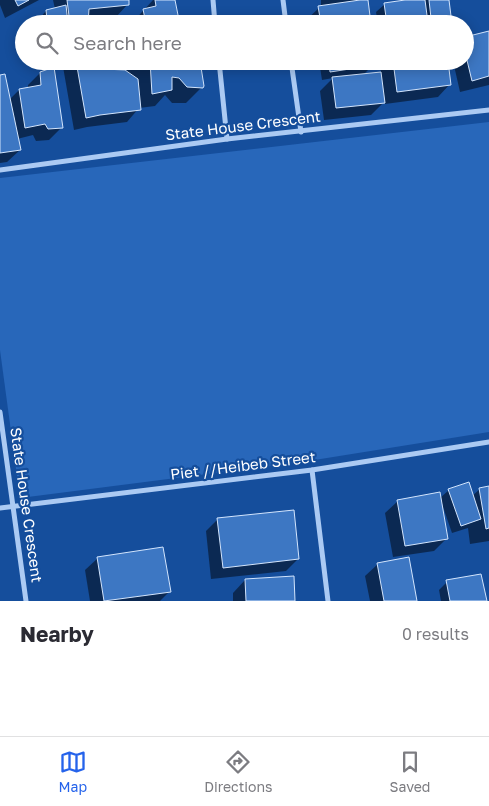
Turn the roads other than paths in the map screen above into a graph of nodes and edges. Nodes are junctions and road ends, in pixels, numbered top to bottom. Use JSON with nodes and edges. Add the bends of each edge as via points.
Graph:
{"nodes":[{"id":1,"x":213,"y":0,"type":"edge"},
{"id":2,"x":283,"y":0,"type":"edge"},
{"id":3,"x":214,"y":15,"type":"edge"},
{"id":4,"x":285,"y":15,"type":"edge"},
{"id":5,"x":220,"y":70,"type":"edge"},
{"id":6,"x":292,"y":70,"type":"edge"},
{"id":7,"x":489,"y":110,"type":"edge"},
{"id":8,"x":300,"y":132,"type":"junction"},
{"id":9,"x":227,"y":139,"type":"junction"},
{"id":10,"x":0,"y":170,"type":"edge"},
{"id":11,"x":0,"y":412,"type":"edge"},
{"id":12,"x":489,"y":442,"type":"edge"},
{"id":13,"x":312,"y":470,"type":"junction"},
{"id":14,"x":13,"y":506,"type":"junction"},
{"id":15,"x":0,"y":508,"type":"edge"},
{"id":16,"x":26,"y":601,"type":"edge"},
{"id":17,"x":328,"y":601,"type":"edge"}],
"edges":[{"from":1,"to":3,"type":"street"},
{"from":2,"to":4,"type":"street"},
{"from":5,"to":9,"type":"street"},
{"from":6,"to":8,"type":"street"},
{"from":7,"to":8,"type":"street","name":"State House Crescent"},
{"from":8,"to":9,"type":"street","name":"State House Crescent"},
{"from":9,"to":10,"type":"street","name":"State House Crescent"},
{"from":11,"to":14,"type":"street","name":"State House Crescent"},
{"from":12,"to":13,"type":"street","name":"Piet //Heibeb Street"},
{"from":13,"to":14,"type":"street","name":"Piet //Heibeb Street"},
{"from":13,"to":17,"type":"street"},
{"from":14,"to":15,"type":"street","name":"Piet //Heibeb Street"},
{"from":14,"to":16,"type":"street","name":"State House Crescent"}]}
